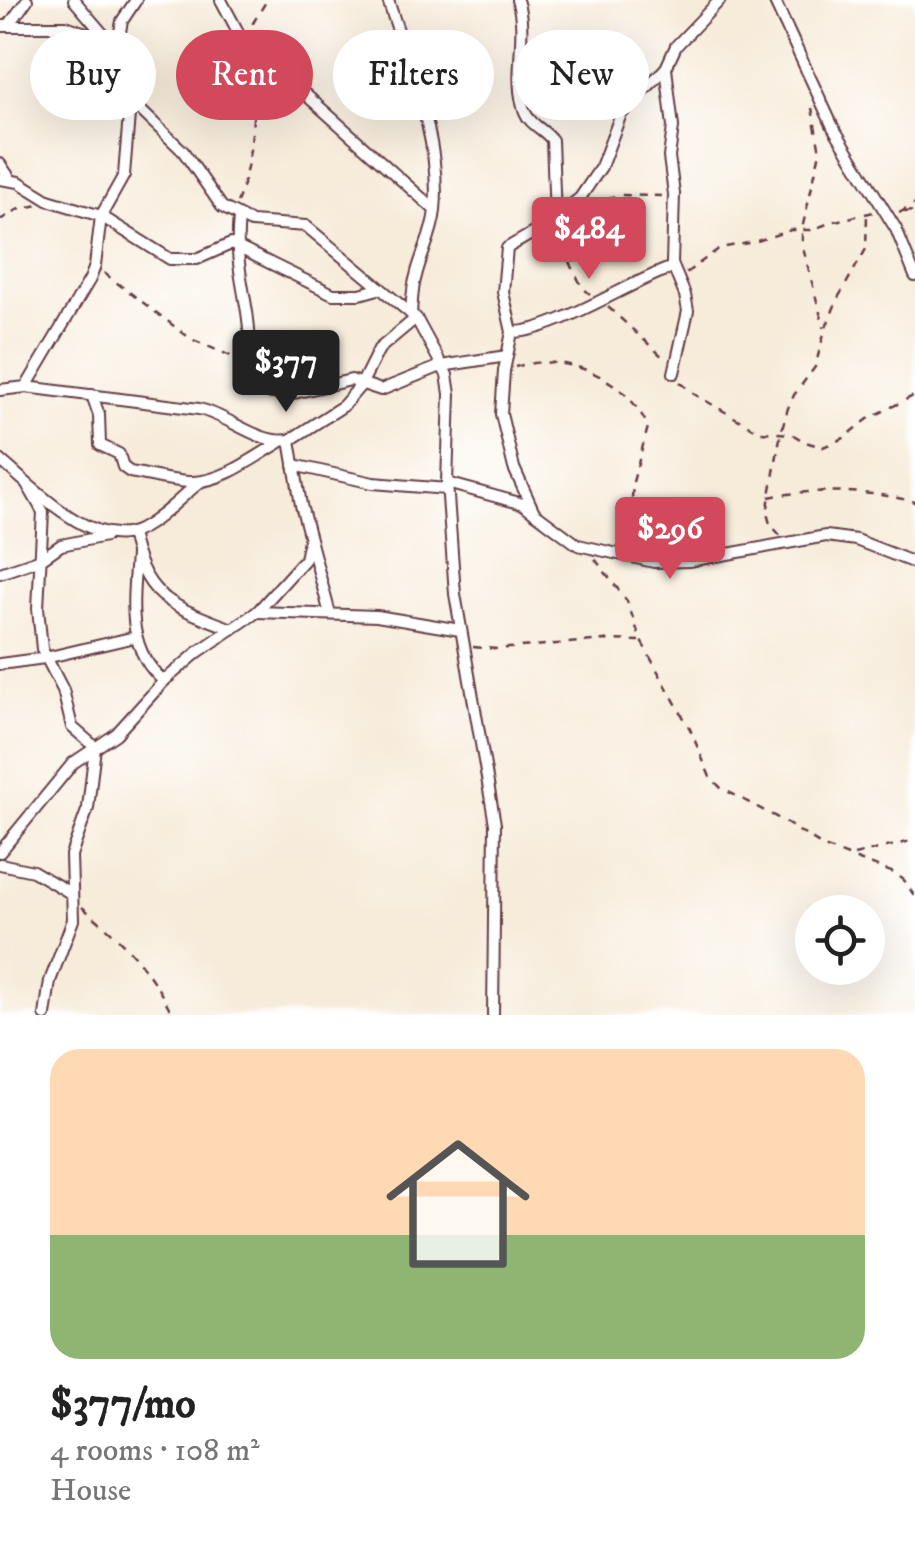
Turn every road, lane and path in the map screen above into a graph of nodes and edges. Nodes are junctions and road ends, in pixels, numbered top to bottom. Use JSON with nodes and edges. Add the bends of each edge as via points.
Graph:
{"nodes":[{"id":1,"x":27,"y":0,"type":"edge"},
{"id":2,"x":74,"y":0,"type":"edge"},
{"id":3,"x":136,"y":0,"type":"edge"},
{"id":4,"x":221,"y":0,"type":"edge"},
{"id":5,"x":267,"y":0,"type":"edge"},
{"id":6,"x":388,"y":0,"type":"edge"},
{"id":7,"x":517,"y":0,"type":"edge"},
{"id":8,"x":720,"y":0,"type":"edge"},
{"id":9,"x":774,"y":0,"type":"edge"},
{"id":10,"x":5,"y":26,"type":"edge"},
{"id":11,"x":77,"y":30,"type":"edge"},
{"id":12,"x":100,"y":30,"type":"edge"},
{"id":13,"x":120,"y":30,"type":"edge"},
{"id":14,"x":237,"y":30,"type":"edge"},
{"id":15,"x":254,"y":30,"type":"edge"},
{"id":16,"x":666,"y":68,"type":"junction"},
{"id":17,"x":313,"y":101,"type":"edge"},
{"id":18,"x":812,"y":103,"type":"dead end"},
{"id":19,"x":130,"y":120,"type":"edge"},
{"id":20,"x":151,"y":120,"type":"edge"},
{"id":21,"x":252,"y":120,"type":"edge"},
{"id":22,"x":0,"y":164,"type":"edge"},
{"id":23,"x":6,"y":180,"type":"edge"},
{"id":24,"x":674,"y":194,"type":"junction"},
{"id":25,"x":48,"y":200,"type":"junction"},
{"id":26,"x":915,"y":204,"type":"edge"},
{"id":27,"x":584,"y":205,"type":"dead end"},
{"id":28,"x":435,"y":210,"type":"junction"},
{"id":29,"x":915,"y":211,"type":"edge"},
{"id":30,"x":886,"y":212,"type":"junction"},
{"id":31,"x":903,"y":212,"type":"junction"},
{"id":32,"x":866,"y":214,"type":"junction"},
{"id":33,"x":101,"y":216,"type":"junction"},
{"id":34,"x":555,"y":217,"type":"junction"},
{"id":35,"x":240,"y":218,"type":"junction"},
{"id":36,"x":0,"y":220,"type":"edge"},
{"id":37,"x":546,"y":226,"type":"junction"},
{"id":38,"x":802,"y":229,"type":"junction"},
{"id":39,"x":236,"y":246,"type":"junction"},
{"id":40,"x":95,"y":266,"type":"junction"},
{"id":41,"x":673,"y":267,"type":"junction"},
{"id":42,"x":915,"y":276,"type":"edge"},
{"id":43,"x":678,"y":281,"type":"junction"},
{"id":44,"x":378,"y":289,"type":"junction"},
{"id":45,"x":598,"y":300,"type":"junction"},
{"id":46,"x":414,"y":316,"type":"junction"},
{"id":47,"x":824,"y":330,"type":"junction"},
{"id":48,"x":512,"y":332,"type":"junction"},
{"id":49,"x":507,"y":356,"type":"junction"},
{"id":50,"x":441,"y":366,"type":"junction"},
{"id":51,"x":504,"y":371,"type":"junction"},
{"id":52,"x":255,"y":373,"type":"junction"},
{"id":53,"x":674,"y":373,"type":"junction"},
{"id":54,"x":361,"y":385,"type":"junction"},
{"id":55,"x":26,"y":387,"type":"junction"},
{"id":56,"x":0,"y":390,"type":"edge"},
{"id":57,"x":92,"y":395,"type":"junction"},
{"id":58,"x":915,"y":395,"type":"edge"},
{"id":59,"x":780,"y":432,"type":"junction"},
{"id":60,"x":286,"y":441,"type":"junction"},
{"id":61,"x":1,"y":462,"type":"edge"},
{"id":62,"x":294,"y":465,"type":"junction"},
{"id":63,"x":201,"y":481,"type":"junction"},
{"id":64,"x":27,"y":484,"type":"junction"},
{"id":65,"x":447,"y":486,"type":"junction"},
{"id":66,"x":769,"y":497,"type":"junction"},
{"id":67,"x":915,"y":502,"type":"edge"},
{"id":68,"x":532,"y":510,"type":"junction"},
{"id":69,"x":131,"y":533,"type":"junction"},
{"id":70,"x":112,"y":535,"type":"junction"},
{"id":71,"x":309,"y":540,"type":"junction"},
{"id":72,"x":785,"y":541,"type":"junction"},
{"id":73,"x":584,"y":547,"type":"junction"},
{"id":74,"x":136,"y":554,"type":"junction"},
{"id":75,"x":628,"y":557,"type":"junction"},
{"id":76,"x":41,"y":558,"type":"junction"},
{"id":77,"x":915,"y":563,"type":"edge"},
{"id":78,"x":0,"y":573,"type":"edge"},
{"id":79,"x":257,"y":612,"type":"junction"},
{"id":80,"x":330,"y":614,"type":"junction"},
{"id":81,"x":232,"y":629,"type":"junction"},
{"id":82,"x":460,"y":630,"type":"junction"},
{"id":83,"x":135,"y":637,"type":"junction"},
{"id":84,"x":641,"y":641,"type":"junction"},
{"id":85,"x":463,"y":643,"type":"junction"},
{"id":86,"x":46,"y":658,"type":"junction"},
{"id":87,"x":0,"y":664,"type":"edge"},
{"id":88,"x":164,"y":682,"type":"junction"},
{"id":89,"x":95,"y":747,"type":"junction"},
{"id":90,"x":915,"y":840,"type":"edge"},
{"id":91,"x":0,"y":852,"type":"edge"},
{"id":92,"x":853,"y":856,"type":"junction"},
{"id":93,"x":0,"y":864,"type":"edge"},
{"id":94,"x":72,"y":897,"type":"junction"},
{"id":95,"x":915,"y":897,"type":"edge"},
{"id":96,"x":46,"y":1015,"type":"edge"},
{"id":97,"x":173,"y":1015,"type":"edge"},
{"id":98,"x":493,"y":1015,"type":"edge"}],
"edges":[{"from":1,"to":10,"type":"street"},
{"from":2,"to":12,"type":"street"},
{"from":3,"to":13,"type":"street"},
{"from":4,"to":14,"type":"street"},
{"from":5,"to":15,"type":"path"},
{"from":6,"to":28,"type":"street","via":[[419,89],[435,168]]},
{"from":7,"to":34,"type":"street","via":[[520,90],[532,123],[552,140]]},
{"from":8,"to":16,"type":"street","via":[[684,36]]},
{"from":9,"to":30,"type":"street","via":[[833,127]]},
{"from":10,"to":11,"type":"street"},
{"from":16,"to":24,"type":"street"},
{"from":16,"to":34,"type":"street","via":[[621,114],[586,191]]},
{"from":17,"to":28,"type":"street"},
{"from":18,"to":38,"type":"path","via":[[820,152]]},
{"from":19,"to":33,"type":"street","via":[[124,174]]},
{"from":20,"to":35,"type":"street","via":[[183,151],[214,200]]},
{"from":21,"to":35,"type":"path"},
{"from":22,"to":23,"type":"street"},
{"from":23,"to":25,"type":"street"},
{"from":24,"to":27,"type":"path","via":[[618,195]]},
{"from":24,"to":41,"type":"street"},
{"from":25,"to":33,"type":"street"},
{"from":25,"to":36,"type":"path"},
{"from":26,"to":31,"type":"path"},
{"from":28,"to":46,"type":"street","via":[[416,273]]},
{"from":29,"to":31,"type":"path"},
{"from":30,"to":31,"type":"path"},
{"from":30,"to":32,"type":"path"},
{"from":30,"to":42,"type":"street"},
{"from":32,"to":38,"type":"path"},
{"from":32,"to":47,"type":"path","via":[[866,249]]},
{"from":33,"to":39,"type":"street","via":[[170,259],[197,259],[226,244]]},
{"from":33,"to":40,"type":"street"},
{"from":34,"to":37,"type":"street"},
{"from":35,"to":39,"type":"street"},
{"from":35,"to":44,"type":"street","via":[[306,226]]},
{"from":37,"to":45,"type":"path","via":[[569,254],[578,285]]},
{"from":37,"to":48,"type":"street","via":[[507,248],[504,292]]},
{"from":38,"to":43,"type":"path","via":[[720,248]]},
{"from":38,"to":47,"type":"path","via":[[804,262]]},
{"from":39,"to":44,"type":"street","via":[[333,294]]},
{"from":39,"to":52,"type":"street"},
{"from":40,"to":52,"type":"path","via":[[191,338]]},
{"from":40,"to":55,"type":"street"},
{"from":41,"to":43,"type":"street"},
{"from":41,"to":45,"type":"street"},
{"from":43,"to":53,"type":"street","via":[[688,312]]},
{"from":44,"to":46,"type":"street"},
{"from":45,"to":48,"type":"street","via":[[540,328]]},
{"from":45,"to":53,"type":"path"},
{"from":46,"to":50,"type":"street"},
{"from":46,"to":54,"type":"street","via":[[379,349]]},
{"from":47,"to":59,"type":"path","via":[[815,367],[794,395]]},
{"from":48,"to":49,"type":"street"},
{"from":49,"to":50,"type":"street"},
{"from":49,"to":51,"type":"street"},
{"from":50,"to":54,"type":"street","via":[[386,389]]},
{"from":50,"to":65,"type":"street","via":[[450,389]]},
{"from":51,"to":68,"type":"street","via":[[504,428]]},
{"from":51,"to":75,"type":"path","via":[[568,365],[620,386],[640,411],[648,427],[630,499]]},
{"from":52,"to":54,"type":"street","via":[[276,394],[351,380]]},
{"from":53,"to":59,"type":"path","via":[[688,390],[741,423]]},
{"from":54,"to":60,"type":"street","via":[[343,406]]},
{"from":55,"to":56,"type":"street"},
{"from":55,"to":57,"type":"street"},
{"from":57,"to":60,"type":"street","via":[[209,411],[268,440]]},
{"from":57,"to":63,"type":"street","via":[[100,444],[119,454],[125,469]]},
{"from":58,"to":59,"type":"path","via":[[823,446]]},
{"from":59,"to":66,"type":"path"},
{"from":60,"to":62,"type":"street"},
{"from":60,"to":63,"type":"street"},
{"from":61,"to":64,"type":"street"},
{"from":62,"to":65,"type":"street","via":[[373,483]]},
{"from":62,"to":71,"type":"street"},
{"from":63,"to":69,"type":"street"},
{"from":64,"to":70,"type":"street","via":[[72,517]]},
{"from":64,"to":76,"type":"street","via":[[42,509]]},
{"from":65,"to":68,"type":"street"},
{"from":65,"to":82,"type":"street"},
{"from":66,"to":67,"type":"path","via":[[830,492]]},
{"from":66,"to":72,"type":"path","via":[[767,519]]},
{"from":68,"to":73,"type":"street"},
{"from":69,"to":70,"type":"street"},
{"from":69,"to":74,"type":"street"},
{"from":70,"to":76,"type":"street","via":[[68,542]]},
{"from":71,"to":79,"type":"street","via":[[305,559]]},
{"from":71,"to":80,"type":"street"},
{"from":72,"to":75,"type":"street","via":[[688,561]]},
{"from":72,"to":77,"type":"street","via":[[835,536]]},
{"from":73,"to":75,"type":"street"},
{"from":73,"to":84,"type":"path","via":[[628,601]]},
{"from":74,"to":81,"type":"street","via":[[167,602]]},
{"from":74,"to":83,"type":"street"},
{"from":76,"to":78,"type":"street"},
{"from":76,"to":86,"type":"street","via":[[38,615]]},
{"from":79,"to":80,"type":"street"},
{"from":79,"to":81,"type":"street"},
{"from":80,"to":82,"type":"street"},
{"from":81,"to":88,"type":"street"},
{"from":82,"to":85,"type":"street"},
{"from":83,"to":86,"type":"street"},
{"from":83,"to":88,"type":"street","via":[[142,658]]},
{"from":84,"to":85,"type":"path","via":[[482,650]]},
{"from":84,"to":92,"type":"path","via":[[710,778],[824,847]]},
{"from":85,"to":98,"type":"street","via":[[494,824]]},
{"from":86,"to":87,"type":"street"},
{"from":86,"to":89,"type":"street","via":[[74,731]]},
{"from":88,"to":89,"type":"street","via":[[123,728]]},
{"from":89,"to":91,"type":"street","via":[[60,776]]},
{"from":89,"to":94,"type":"street","via":[[88,808],[71,855]]},
{"from":90,"to":92,"type":"path"},
{"from":92,"to":95,"type":"path","via":[[894,873]]},
{"from":93,"to":94,"type":"street","via":[[33,871]]},
{"from":94,"to":96,"type":"street","via":[[73,920],[50,981]]},
{"from":94,"to":97,"type":"path","via":[[148,970]]}]}
